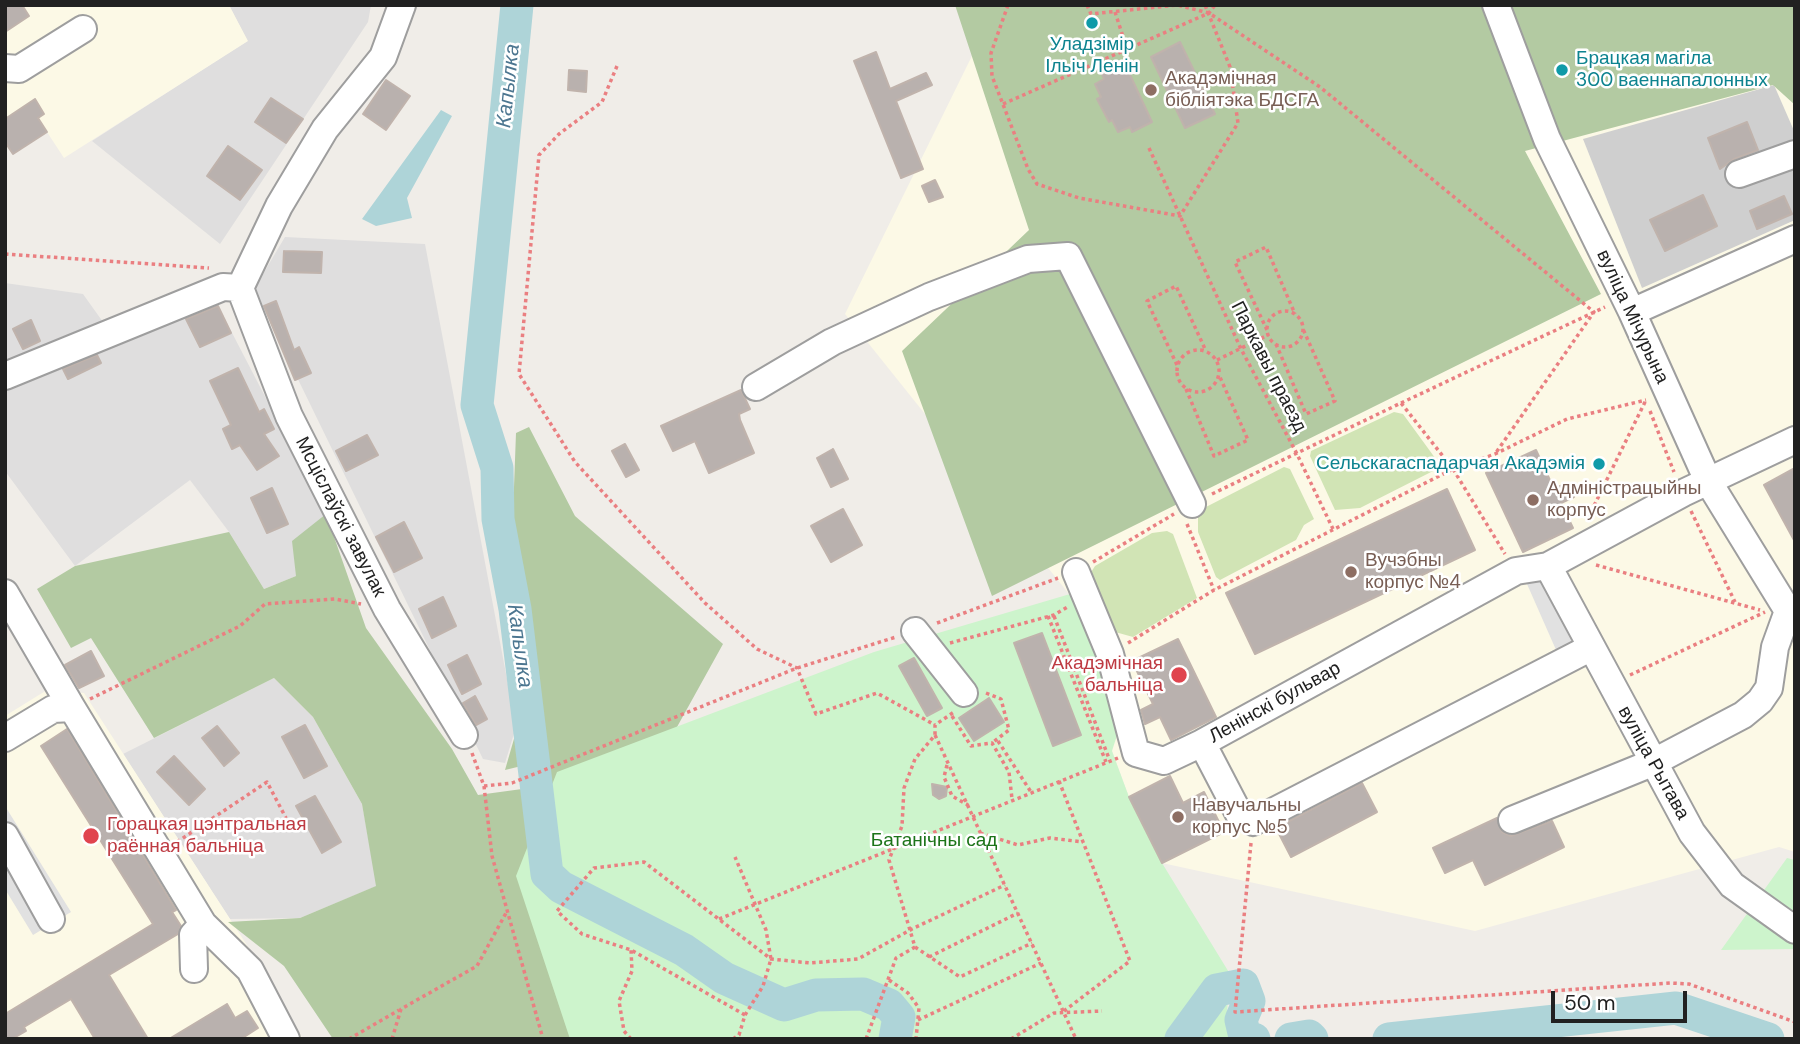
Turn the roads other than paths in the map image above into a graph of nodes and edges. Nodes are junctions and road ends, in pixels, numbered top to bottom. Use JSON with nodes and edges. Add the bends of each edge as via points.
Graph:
{"nodes":[{"id":1,"x":402,"y":5,"type":"edge"},
{"id":2,"x":1496,"y":5,"type":"edge"},
{"id":3,"x":83,"y":29,"type":"dead end"},
{"id":4,"x":5,"y":68,"type":"edge"},
{"id":5,"x":1795,"y":155,"type":"edge"},
{"id":6,"x":1739,"y":174,"type":"dead end"},
{"id":7,"x":1795,"y":239,"type":"edge"},
{"id":8,"x":244,"y":279,"type":"junction"},
{"id":9,"x":1622,"y":314,"type":"junction"},
{"id":10,"x":5,"y":376,"type":"edge"},
{"id":11,"x":757,"y":387,"type":"dead end"},
{"id":12,"x":1795,"y":440,"type":"edge"},
{"id":13,"x":1708,"y":481,"type":"junction"},
{"id":14,"x":1187,"y":507,"type":"road end"},
{"id":15,"x":1548,"y":566,"type":"junction"},
{"id":16,"x":1076,"y":572,"type":"road end"},
{"id":17,"x":5,"y":593,"type":"edge"},
{"id":18,"x":1792,"y":612,"type":"edge"},
{"id":19,"x":922,"y":640,"type":"road end"},
{"id":20,"x":1590,"y":648,"type":"junction"},
{"id":21,"x":964,"y":693,"type":"road end"},
{"id":22,"x":72,"y":708,"type":"junction"},
{"id":23,"x":464,"y":736,"type":"road end"},
{"id":24,"x":5,"y":738,"type":"edge"},
{"id":25,"x":1202,"y":743,"type":"junction"},
{"id":26,"x":1652,"y":763,"type":"junction"},
{"id":27,"x":1512,"y":820,"type":"dead end"},
{"id":28,"x":5,"y":836,"type":"edge"},
{"id":29,"x":51,"y":919,"type":"dead end"},
{"id":30,"x":203,"y":924,"type":"junction"},
{"id":31,"x":1795,"y":930,"type":"edge"},
{"id":32,"x":194,"y":969,"type":"dead end"},
{"id":33,"x":286,"y":1039,"type":"edge"}],
"edges":[{"from":1,"to":8,"type":"street","via":[[383,57],[325,129],[279,206]]},
{"from":2,"to":9,"type":"street","name":"вуліца Мічурына"},
{"from":3,"to":4,"type":"street","via":[[19,69]]},
{"from":5,"to":6,"type":"street"},
{"from":7,"to":9,"type":"street"},
{"from":8,"to":10,"type":"street"},
{"from":8,"to":23,"type":"street","name":"Мсціслаўскі завулак","via":[[289,416],[387,609]]},
{"from":9,"to":13,"type":"street","name":"вуліца Мічурына"},
{"from":11,"to":14,"type":"street","via":[[832,342],[929,297],[1028,259],[1068,256]]},
{"from":12,"to":13,"type":"street"},
{"from":13,"to":15,"type":"street"},
{"from":13,"to":18,"type":"street","name":"вуліца Мічурына"},
{"from":15,"to":20,"type":"street","name":"вуліца Рытава"},
{"from":15,"to":25,"type":"street","name":"Ленінскі бульвар","via":[[1516,571]]},
{"from":16,"to":25,"type":"street","via":[[1110,654],[1136,753],[1164,761]]},
{"from":17,"to":22,"type":"street"},
{"from":18,"to":26,"type":"street","via":[[1775,647],[1769,688],[1760,701],[1719,730]]},
{"from":19,"to":21,"type":"street"},
{"from":20,"to":25,"type":"street","name":"Ленінскі бульвар","via":[[1254,822],[1239,814]]},
{"from":20,"to":26,"type":"street","name":"вуліца Рытава"},
{"from":22,"to":24,"type":"street","via":[[53,709]]},
{"from":22,"to":30,"type":"street"},
{"from":26,"to":27,"type":"street"},
{"from":26,"to":31,"type":"street","name":"вуліца Рытава","via":[[1711,861],[1757,905]]},
{"from":28,"to":29,"type":"street"},
{"from":30,"to":32,"type":"street","via":[[193,935]]},
{"from":30,"to":33,"type":"street","via":[[250,970]]}]}
